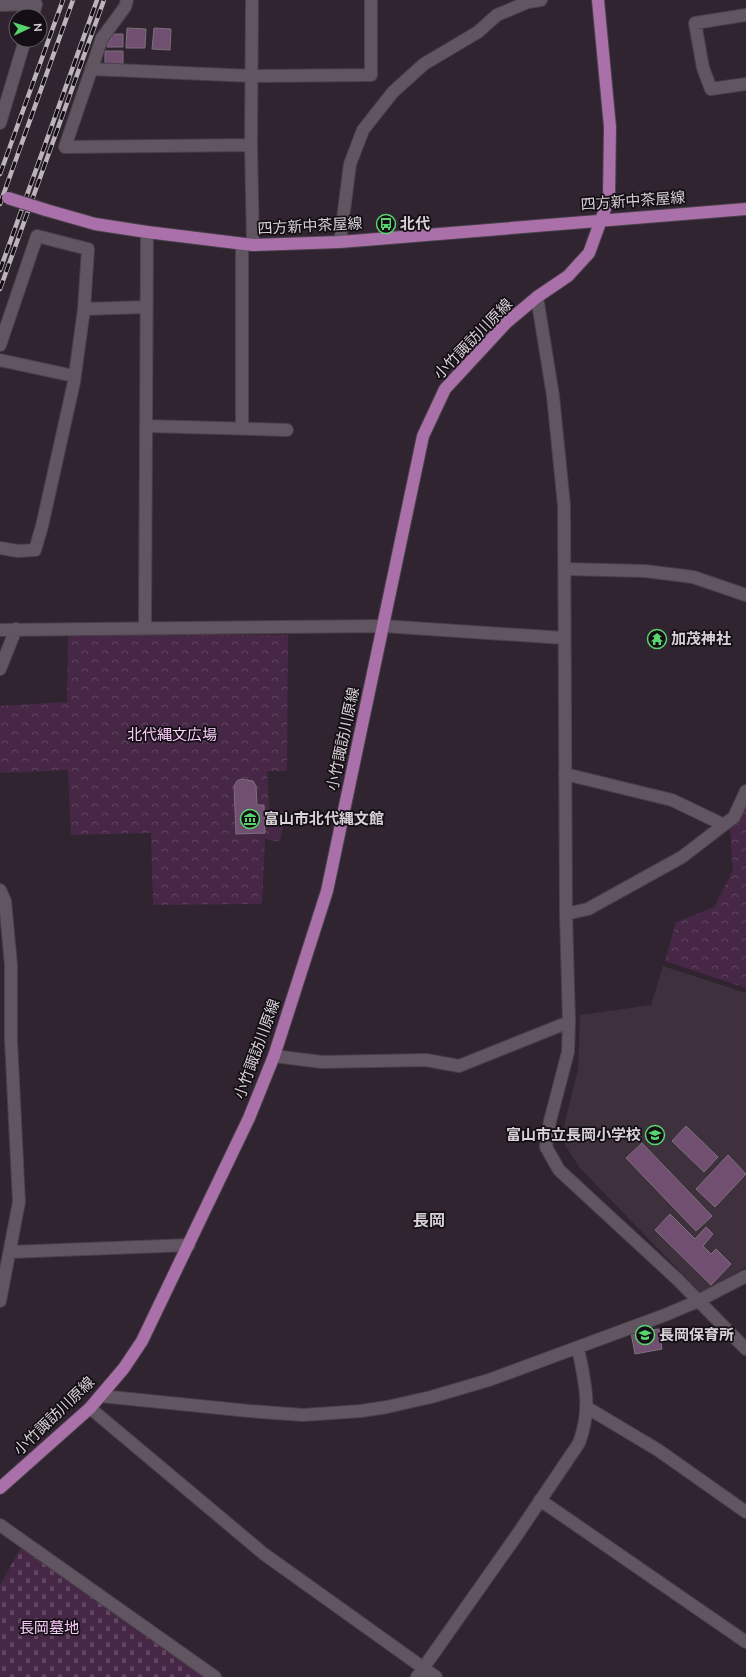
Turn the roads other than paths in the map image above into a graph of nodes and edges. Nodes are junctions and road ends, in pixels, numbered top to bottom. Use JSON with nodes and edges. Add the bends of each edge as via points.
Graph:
{"nodes":[{"id":1,"x":127,"y":0,"type":"edge"},
{"id":2,"x":252,"y":0,"type":"edge"},
{"id":3,"x":371,"y":0,"type":"edge"},
{"id":4,"x":542,"y":0,"type":"edge"},
{"id":5,"x":598,"y":0,"type":"edge"},
{"id":6,"x":3,"y":3,"type":"edge"},
{"id":7,"x":35,"y":8,"type":"edge"},
{"id":8,"x":746,"y":15,"type":"edge"},
{"id":9,"x":23,"y":48,"type":"edge"},
{"id":10,"x":91,"y":69,"type":"junction"},
{"id":11,"x":252,"y":76,"type":"junction"},
{"id":12,"x":746,"y":84,"type":"edge"},
{"id":13,"x":0,"y":123,"type":"edge"},
{"id":14,"x":251,"y":145,"type":"junction"},
{"id":15,"x":4,"y":196,"type":"edge"},
{"id":16,"x":746,"y":209,"type":"edge"},
{"id":17,"x":601,"y":220,"type":"junction"},
{"id":18,"x":147,"y":232,"type":"junction"},
{"id":19,"x":340,"y":242,"type":"junction"},
{"id":20,"x":247,"y":245,"type":"junction"},
{"id":21,"x":538,"y":297,"type":"junction"},
{"id":22,"x":146,"y":307,"type":"junction"},
{"id":23,"x":84,"y":309,"type":"junction"},
{"id":24,"x":0,"y":345,"type":"edge"},
{"id":25,"x":0,"y":360,"type":"edge"},
{"id":26,"x":74,"y":376,"type":"junction"},
{"id":27,"x":146,"y":426,"type":"junction"},
{"id":28,"x":242,"y":428,"type":"junction"},
{"id":29,"x":287,"y":430,"type":"dead end"},
{"id":30,"x":0,"y":548,"type":"edge"},
{"id":31,"x":565,"y":569,"type":"junction"},
{"id":32,"x":746,"y":595,"type":"edge"},
{"id":33,"x":383,"y":626,"type":"junction"},
{"id":34,"x":145,"y":628,"type":"junction"},
{"id":35,"x":0,"y":630,"type":"edge"},
{"id":36,"x":16,"y":630,"type":"junction"},
{"id":37,"x":564,"y":638,"type":"junction"},
{"id":38,"x":0,"y":669,"type":"edge"},
{"id":39,"x":565,"y":774,"type":"junction"},
{"id":40,"x":746,"y":791,"type":"edge"},
{"id":41,"x":722,"y":824,"type":"junction"},
{"id":42,"x":0,"y":890,"type":"edge"},
{"id":43,"x":566,"y":914,"type":"junction"},
{"id":44,"x":569,"y":1022,"type":"junction"},
{"id":45,"x":274,"y":1056,"type":"junction"},
{"id":46,"x":189,"y":1245,"type":"junction"},
{"id":47,"x":10,"y":1252,"type":"junction"},
{"id":48,"x":746,"y":1276,"type":"edge"},
{"id":49,"x":0,"y":1301,"type":"edge"},
{"id":50,"x":698,"y":1301,"type":"junction"},
{"id":51,"x":578,"y":1348,"type":"junction"},
{"id":52,"x":746,"y":1348,"type":"edge"},
{"id":53,"x":101,"y":1396,"type":"junction"},
{"id":54,"x":586,"y":1407,"type":"junction"},
{"id":55,"x":90,"y":1408,"type":"junction"},
{"id":56,"x":0,"y":1488,"type":"edge"},
{"id":57,"x":540,"y":1500,"type":"junction"},
{"id":58,"x":746,"y":1512,"type":"edge"},
{"id":59,"x":0,"y":1526,"type":"edge"},
{"id":60,"x":746,"y":1642,"type":"edge"},
{"id":61,"x":420,"y":1673,"type":"edge"},
{"id":62,"x":215,"y":1677,"type":"edge"},
{"id":63,"x":436,"y":1677,"type":"edge"}],
"edges":[{"from":1,"to":10,"type":"street","via":[[125,7],[102,38]]},
{"from":2,"to":11,"type":"street"},
{"from":3,"to":11,"type":"street","via":[[371,75]]},
{"from":4,"to":19,"type":"street","via":[[528,2],[497,15],[478,32],[424,64],[394,92],[363,130],[350,164]]},
{"from":5,"to":17,"type":"main road","name":"小竹諏訪川原線","via":[[610,128],[609,198]]},
{"from":6,"to":7,"type":"street","via":[[36,4]]},
{"from":8,"to":12,"type":"street","via":[[695,22],[703,68],[711,89]]},
{"from":9,"to":13,"type":"street"},
{"from":10,"to":11,"type":"street"},
{"from":10,"to":14,"type":"street","via":[[65,147]]},
{"from":11,"to":14,"type":"street"},
{"from":14,"to":20,"type":"street"},
{"from":15,"to":18,"type":"main road","name":"四方新中茶屋線","bridge":true,"via":[[95,224]]},
{"from":16,"to":17,"type":"main road","name":"四方新中茶屋線"},
{"from":17,"to":19,"type":"main road","name":"四方新中茶屋線"},
{"from":17,"to":21,"type":"main road","name":"小竹諏訪川原線","via":[[589,253],[568,276]]},
{"from":18,"to":20,"type":"main road","name":"四方新中茶屋線"},
{"from":18,"to":22,"type":"street"},
{"from":19,"to":20,"type":"main road","name":"四方新中茶屋線"},
{"from":20,"to":28,"type":"street"},
{"from":21,"to":31,"type":"street","via":[[561,467]]},
{"from":21,"to":33,"type":"main road","name":"小竹諏訪川原線","via":[[506,323],[445,389],[423,436]]},
{"from":22,"to":23,"type":"street"},
{"from":22,"to":27,"type":"street"},
{"from":23,"to":24,"type":"street","via":[[88,249],[37,236]]},
{"from":23,"to":26,"type":"street"},
{"from":25,"to":26,"type":"street"},
{"from":26,"to":30,"type":"street","via":[[35,550]]},
{"from":27,"to":28,"type":"street"},
{"from":27,"to":34,"type":"street"},
{"from":28,"to":29,"type":"street"},
{"from":31,"to":32,"type":"street","via":[[645,571],[693,577]]},
{"from":31,"to":37,"type":"street"},
{"from":33,"to":34,"type":"street"},
{"from":33,"to":37,"type":"street"},
{"from":33,"to":45,"type":"main road","name":"小竹諏訪川原線","via":[[327,891]]},
{"from":34,"to":36,"type":"street"},
{"from":35,"to":36,"type":"street"},
{"from":36,"to":38,"type":"street"},
{"from":37,"to":39,"type":"street"},
{"from":39,"to":41,"type":"street","via":[[672,800]]},
{"from":39,"to":43,"type":"street"},
{"from":40,"to":41,"type":"street","via":[[734,816]]},
{"from":41,"to":43,"type":"street","via":[[682,857],[588,909]]},
{"from":42,"to":47,"type":"street","via":[[5,901],[11,964],[11,1040],[19,1202]]},
{"from":43,"to":44,"type":"street"},
{"from":44,"to":45,"type":"street","via":[[459,1066],[426,1060],[322,1062]]},
{"from":44,"to":50,"type":"street","via":[[568,1052],[550,1121],[546,1148],[559,1170]]},
{"from":45,"to":46,"type":"main road","name":"小竹諏訪川原線","via":[[249,1118]]},
{"from":46,"to":47,"type":"street"},
{"from":46,"to":53,"type":"main road","name":"小竹諏訪川原線","via":[[142,1341]]},
{"from":47,"to":49,"type":"street"},
{"from":48,"to":50,"type":"street"},
{"from":50,"to":51,"type":"street"},
{"from":50,"to":52,"type":"street"},
{"from":51,"to":53,"type":"street","via":[[446,1393],[361,1411],[303,1415]]},
{"from":51,"to":54,"type":"street","via":[[587,1397]]},
{"from":53,"to":55,"type":"main road","name":"小竹諏訪川原線"},
{"from":54,"to":57,"type":"street","via":[[585,1427],[579,1442]]},
{"from":54,"to":58,"type":"street","via":[[658,1450]]},
{"from":55,"to":56,"type":"main road","name":"小竹諏訪川原線"},
{"from":55,"to":61,"type":"street","via":[[264,1554]]},
{"from":57,"to":60,"type":"street"},
{"from":57,"to":61,"type":"street"},
{"from":59,"to":62,"type":"street"},
{"from":61,"to":63,"type":"street"}]}
